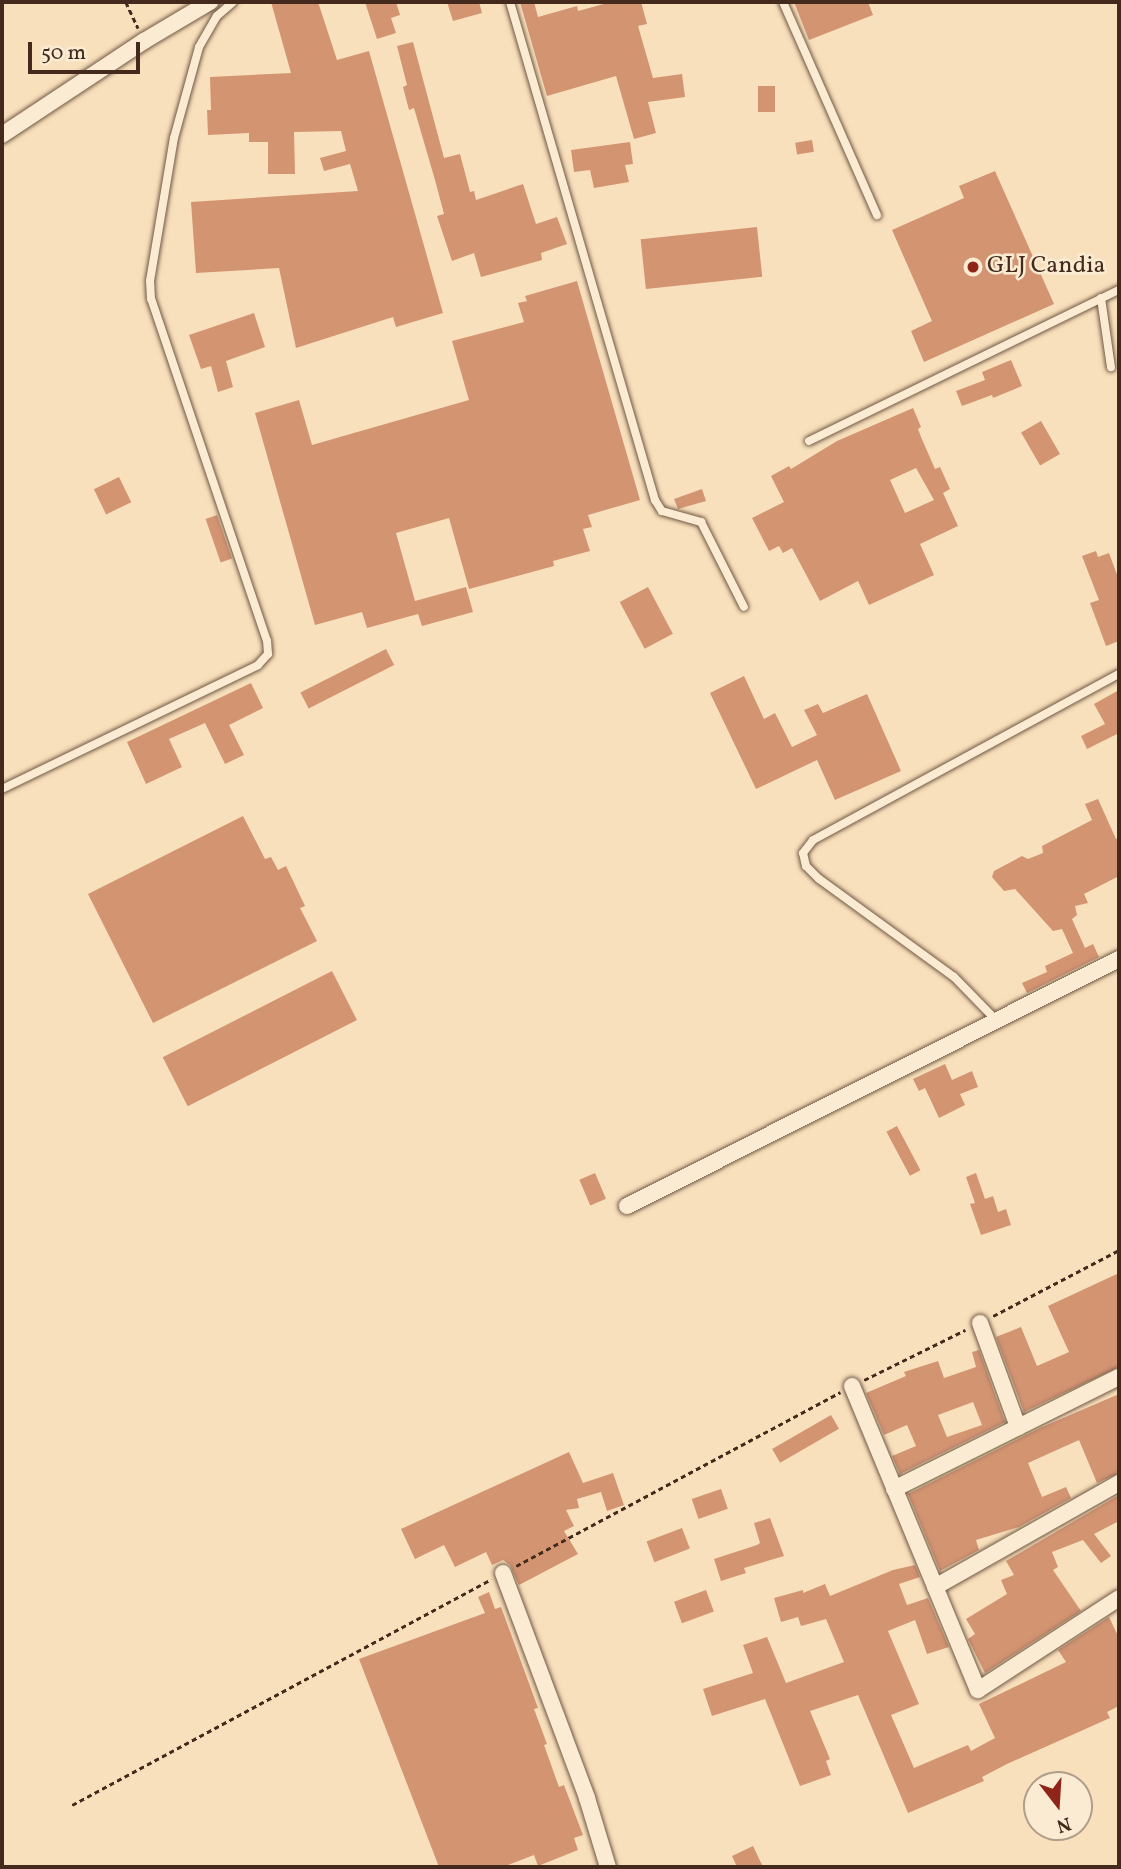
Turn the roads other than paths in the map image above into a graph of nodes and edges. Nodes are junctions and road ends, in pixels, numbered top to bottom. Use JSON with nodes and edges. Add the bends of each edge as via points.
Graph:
{"nodes":[{"id":1,"x":210,"y":2,"type":"edge"},
{"id":2,"x":233,"y":2,"type":"edge"},
{"id":3,"x":510,"y":2,"type":"edge"},
{"id":4,"x":783,"y":2,"type":"edge"},
{"id":5,"x":2,"y":135,"type":"edge"},
{"id":6,"x":877,"y":215,"type":"dead end"},
{"id":7,"x":1119,"y":290,"type":"edge"},
{"id":8,"x":1101,"y":298,"type":"junction"},
{"id":9,"x":1111,"y":367,"type":"dead end"},
{"id":10,"x":809,"y":441,"type":"dead end"},
{"id":11,"x":744,"y":607,"type":"dead end"},
{"id":12,"x":1119,"y":674,"type":"edge"},
{"id":13,"x":2,"y":789,"type":"edge"},
{"id":14,"x":1119,"y":959,"type":"edge"},
{"id":15,"x":997,"y":1021,"type":"junction"},
{"id":16,"x":626,"y":1206,"type":"dead end"},
{"id":17,"x":980,"y":1323,"type":"road end"},
{"id":18,"x":1119,"y":1377,"type":"edge"},
{"id":19,"x":852,"y":1386,"type":"road end"},
{"id":20,"x":1018,"y":1427,"type":"junction"},
{"id":21,"x":1119,"y":1483,"type":"edge"},
{"id":22,"x":894,"y":1489,"type":"junction"},
{"id":23,"x":503,"y":1573,"type":"road end"},
{"id":24,"x":935,"y":1587,"type":"junction"},
{"id":25,"x":1119,"y":1598,"type":"edge"},
{"id":26,"x":608,"y":1867,"type":"edge"}],
"edges":[{"from":1,"to":5,"type":"street"},
{"from":2,"to":13,"type":"lane","via":[[217,16],[195,60],[174,138],[150,290],[268,654],[258,665]]},
{"from":3,"to":11,"type":"lane","via":[[655,500],[662,511],[701,522]]},
{"from":4,"to":6,"type":"lane"},
{"from":7,"to":8,"type":"lane"},
{"from":8,"to":9,"type":"lane"},
{"from":8,"to":10,"type":"lane"},
{"from":12,"to":15,"type":"lane","via":[[813,840],[803,853],[806,866],[819,879],[954,977]]},
{"from":14,"to":15,"type":"street"},
{"from":15,"to":16,"type":"street"},
{"from":17,"to":20,"type":"street"},
{"from":18,"to":20,"type":"street"},
{"from":19,"to":22,"type":"street"},
{"from":20,"to":22,"type":"street"},
{"from":21,"to":24,"type":"street"},
{"from":22,"to":24,"type":"street"},
{"from":23,"to":26,"type":"street"},
{"from":24,"to":25,"type":"street","via":[[978,1689]]}]}
